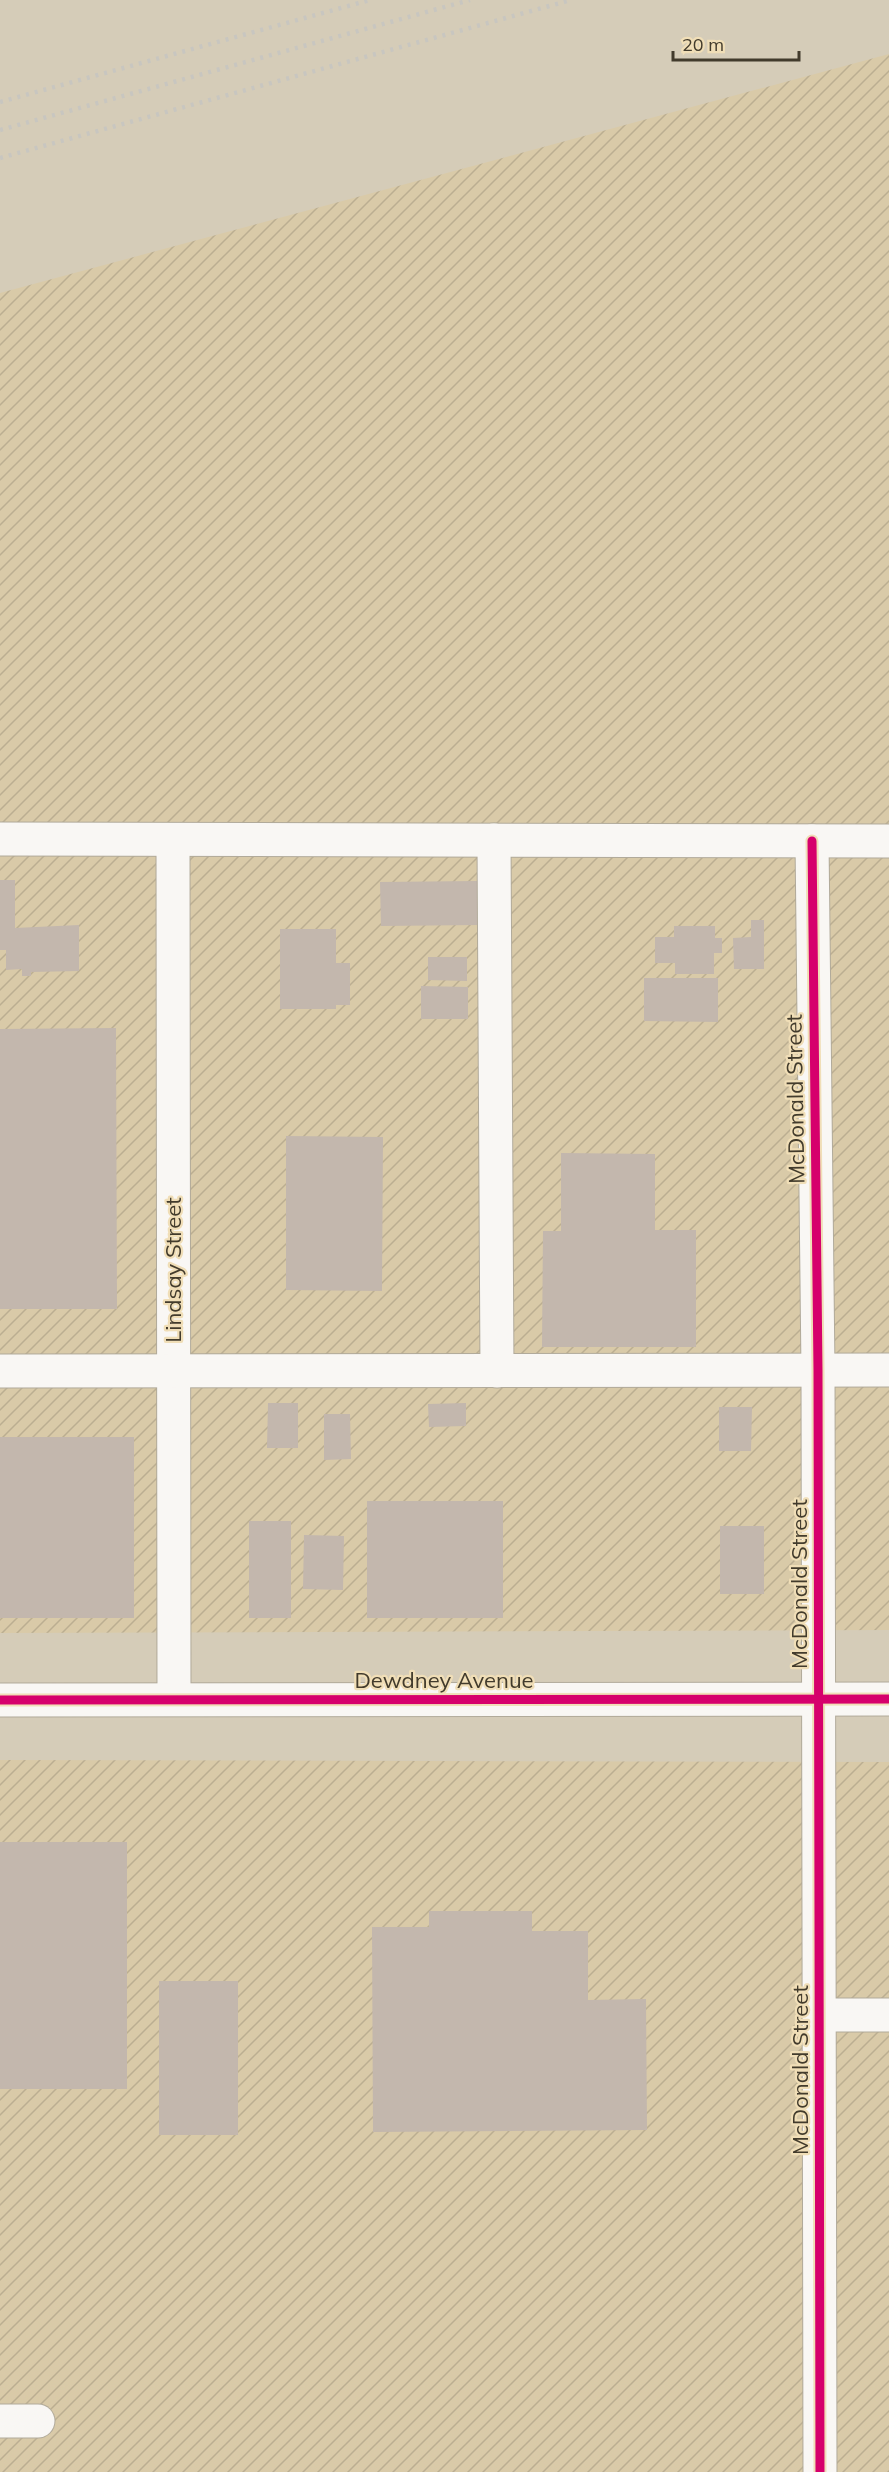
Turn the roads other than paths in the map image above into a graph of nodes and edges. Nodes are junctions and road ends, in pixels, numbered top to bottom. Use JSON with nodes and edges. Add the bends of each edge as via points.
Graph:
{"nodes":[{"id":1,"x":0,"y":840,"type":"edge"},
{"id":2,"x":173,"y":840,"type":"junction"},
{"id":3,"x":494,"y":840,"type":"junction"},
{"id":4,"x":812,"y":841,"type":"junction"},
{"id":5,"x":889,"y":841,"type":"edge"},
{"id":6,"x":818,"y":1370,"type":"junction"},
{"id":7,"x":889,"y":1370,"type":"edge"},
{"id":8,"x":0,"y":1371,"type":"edge"},
{"id":9,"x":497,"y":1371,"type":"junction"},
{"id":10,"x":173,"y":1372,"type":"junction"},
{"id":11,"x":174,"y":1699,"type":"junction"},
{"id":12,"x":819,"y":1699,"type":"junction"},
{"id":13,"x":889,"y":1699,"type":"edge"},
{"id":14,"x":0,"y":1700,"type":"edge"},
{"id":15,"x":819,"y":2015,"type":"junction"},
{"id":16,"x":889,"y":2015,"type":"edge"},
{"id":17,"x":0,"y":2421,"type":"edge"},
{"id":18,"x":38,"y":2421,"type":"dead end"},
{"id":19,"x":820,"y":2472,"type":"edge"}],
"edges":[{"from":1,"to":2,"type":"street"},
{"from":2,"to":3,"type":"street"},
{"from":2,"to":10,"type":"street","name":"Lindsay Street"},
{"from":3,"to":4,"type":"street"},
{"from":3,"to":9,"type":"street"},
{"from":4,"to":5,"type":"street"},
{"from":4,"to":6,"type":"street","name":"McDonald Street"},
{"from":6,"to":7,"type":"street"},
{"from":6,"to":9,"type":"street"},
{"from":6,"to":12,"type":"street","name":"McDonald Street"},
{"from":8,"to":10,"type":"street"},
{"from":9,"to":10,"type":"street"},
{"from":10,"to":11,"type":"street","name":"Lindsay Street"},
{"from":11,"to":12,"type":"street","name":"Dewdney Avenue"},
{"from":11,"to":14,"type":"street","name":"Dewdney Avenue"},
{"from":12,"to":13,"type":"street","name":"Dewdney Avenue"},
{"from":12,"to":15,"type":"street","name":"McDonald Street"},
{"from":15,"to":16,"type":"street"},
{"from":15,"to":19,"type":"street","name":"McDonald Street"},
{"from":17,"to":18,"type":"street"}]}
